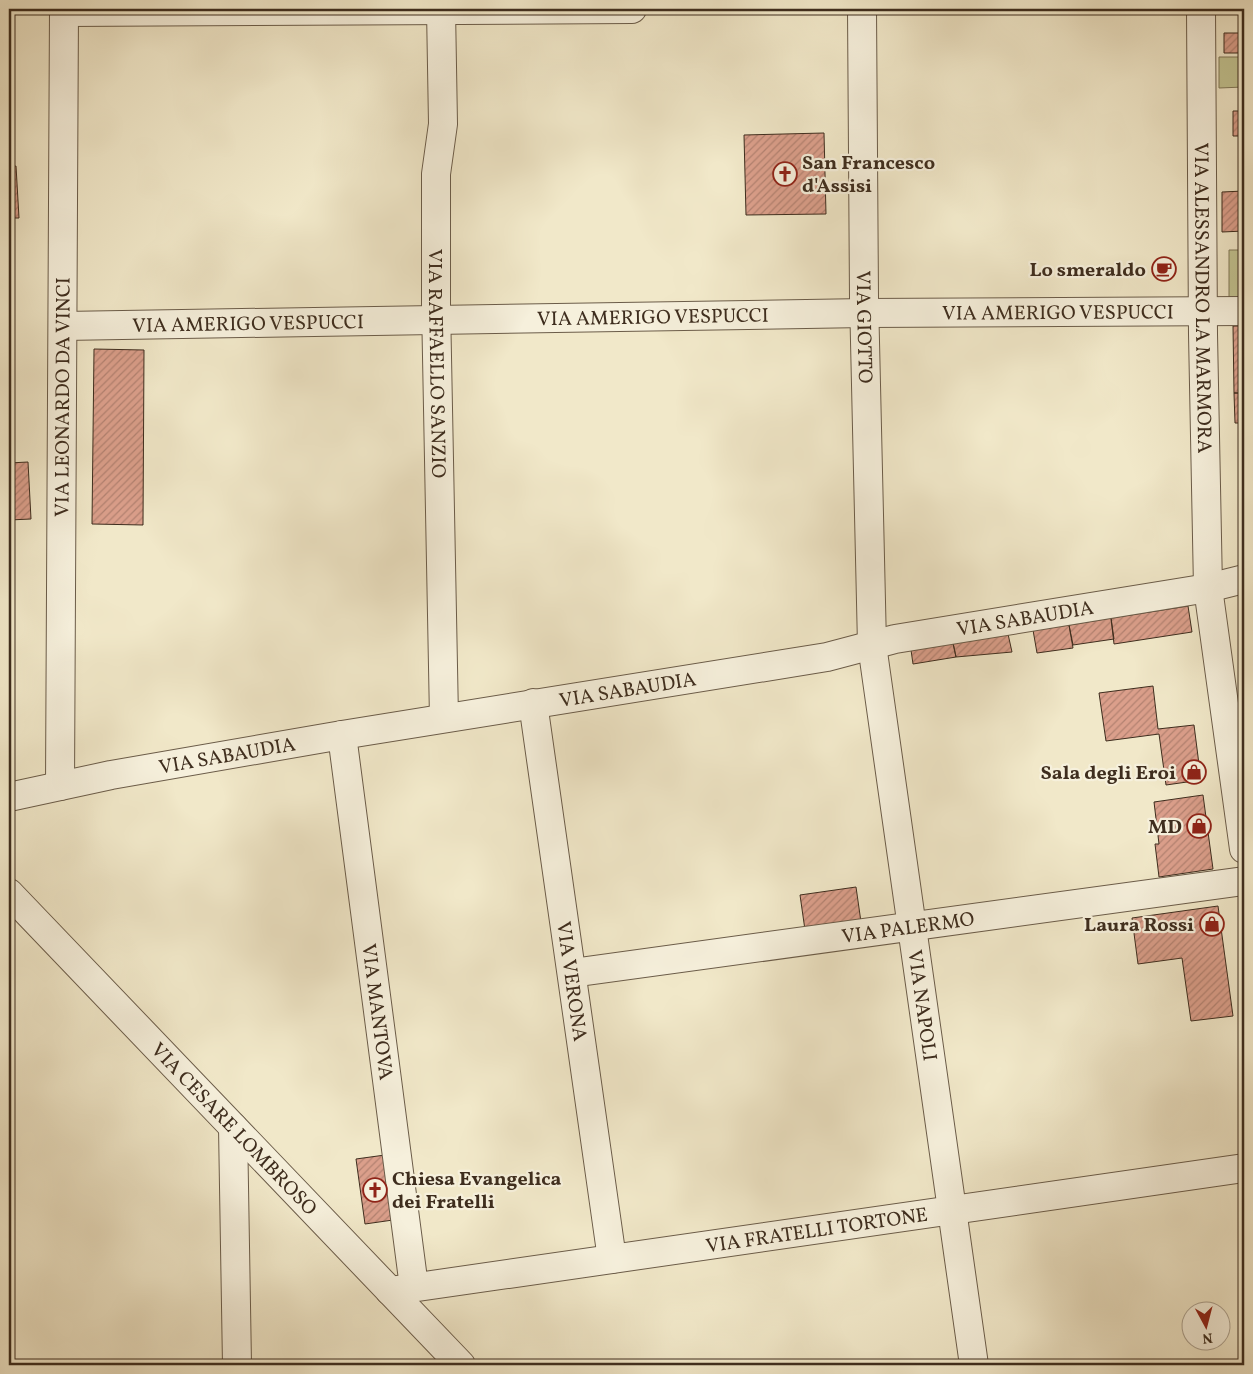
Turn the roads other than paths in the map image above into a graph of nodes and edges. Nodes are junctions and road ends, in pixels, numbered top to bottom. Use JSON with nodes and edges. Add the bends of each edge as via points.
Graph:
{"nodes":[{"id":1,"x":632,"y":9,"type":"edge"},
{"id":2,"x":862,"y":9,"type":"edge"},
{"id":3,"x":1200,"y":9,"type":"edge"},
{"id":4,"x":64,"y":10,"type":"edge"},
{"id":5,"x":441,"y":10,"type":"edge"},
{"id":6,"x":1202,"y":311,"type":"junction"},
{"id":7,"x":1244,"y":311,"type":"edge"},
{"id":8,"x":865,"y":313,"type":"junction"},
{"id":9,"x":436,"y":320,"type":"junction"},
{"id":10,"x":62,"y":326,"type":"junction"},
{"id":11,"x":1244,"y":579,"type":"edge"},
{"id":12,"x":1208,"y":588,"type":"junction"},
{"id":13,"x":872,"y":645,"type":"junction"},
{"id":14,"x":533,"y":703,"type":"junction"},
{"id":15,"x":444,"y":718,"type":"junction"},
{"id":16,"x":342,"y":735,"type":"junction"},
{"id":17,"x":60,"y":786,"type":"junction"},
{"id":18,"x":9,"y":797,"type":"edge"},
{"id":19,"x":1244,"y":849,"type":"edge"},
{"id":20,"x":1244,"y":881,"type":"edge"},
{"id":21,"x":9,"y":893,"type":"edge"},
{"id":22,"x":910,"y":926,"type":"junction"},
{"id":23,"x":572,"y":973,"type":"junction"},
{"id":24,"x":233,"y":1127,"type":"junction"},
{"id":25,"x":1244,"y":1168,"type":"edge"},
{"id":26,"x":952,"y":1210,"type":"junction"},
{"id":27,"x":612,"y":1259,"type":"junction"},
{"id":28,"x":402,"y":1289,"type":"junction"},
{"id":29,"x":237,"y":1365,"type":"edge"},
{"id":30,"x":461,"y":1365,"type":"edge"},
{"id":31,"x":974,"y":1365,"type":"edge"}],
"edges":[{"from":1,"to":5,"type":"street"},
{"from":2,"to":8,"type":"street","name":"VIA GIOTTO"},
{"from":3,"to":6,"type":"street","name":"VIA ALESSANDRO LA MARMORA"},
{"from":4,"to":5,"type":"street"},
{"from":4,"to":10,"type":"street","name":"VIA LEONARDO DA VINCI"},
{"from":5,"to":9,"type":"street","name":"VIA RAFFAELLO SANZIO","via":[[443,124],[436,174]]},
{"from":6,"to":7,"type":"street","name":"VIA AMERIGO VESPUCCI"},
{"from":6,"to":8,"type":"street","name":"VIA AMERIGO VESPUCCI"},
{"from":6,"to":12,"type":"street","name":"VIA ALESSANDRO LA MARMORA"},
{"from":8,"to":9,"type":"street","name":"VIA AMERIGO VESPUCCI"},
{"from":8,"to":13,"type":"street","name":"VIA GIOTTO"},
{"from":9,"to":10,"type":"street","name":"VIA AMERIGO VESPUCCI"},
{"from":9,"to":15,"type":"street","name":"VIA RAFFAELLO SANZIO"},
{"from":10,"to":17,"type":"street","name":"VIA LEONARDO DA VINCI"},
{"from":11,"to":12,"type":"street","name":"VIA SABAUDIA"},
{"from":12,"to":13,"type":"street","name":"VIA SABAUDIA"},
{"from":12,"to":19,"type":"street","name":"VIA ALESSANDRO LA MARMORA"},
{"from":13,"to":14,"type":"street","name":"VIA SABAUDIA","via":[[827,657]]},
{"from":13,"to":22,"type":"street","name":"VIA NAPOLI"},
{"from":14,"to":15,"type":"street","name":"VIA SABAUDIA"},
{"from":14,"to":23,"type":"street","name":"VIA VERONA"},
{"from":15,"to":16,"type":"street","name":"VIA SABAUDIA"},
{"from":16,"to":17,"type":"street","name":"VIA SABAUDIA"},
{"from":16,"to":28,"type":"street","name":"VIA MANTOVA"},
{"from":17,"to":18,"type":"street","name":"VIA SABAUDIA"},
{"from":20,"to":22,"type":"street","name":"VIA PALERMO"},
{"from":21,"to":24,"type":"street","name":"VIA CESARE LOMBROSO"},
{"from":22,"to":23,"type":"street","name":"VIA PALERMO"},
{"from":22,"to":26,"type":"street","name":"VIA NAPOLI"},
{"from":23,"to":27,"type":"street","name":"VIA VERONA"},
{"from":24,"to":28,"type":"street","name":"VIA CESARE LOMBROSO"},
{"from":24,"to":29,"type":"street"},
{"from":25,"to":26,"type":"street","name":"VIA FRATELLI TORTONE"},
{"from":26,"to":27,"type":"street","name":"VIA FRATELLI TORTONE"},
{"from":26,"to":31,"type":"street","name":"VIA NAPOLI"},
{"from":27,"to":28,"type":"street","name":"VIA FRATELLI TORTONE"},
{"from":28,"to":30,"type":"street","name":"VIA CESARE LOMBROSO"}]}
